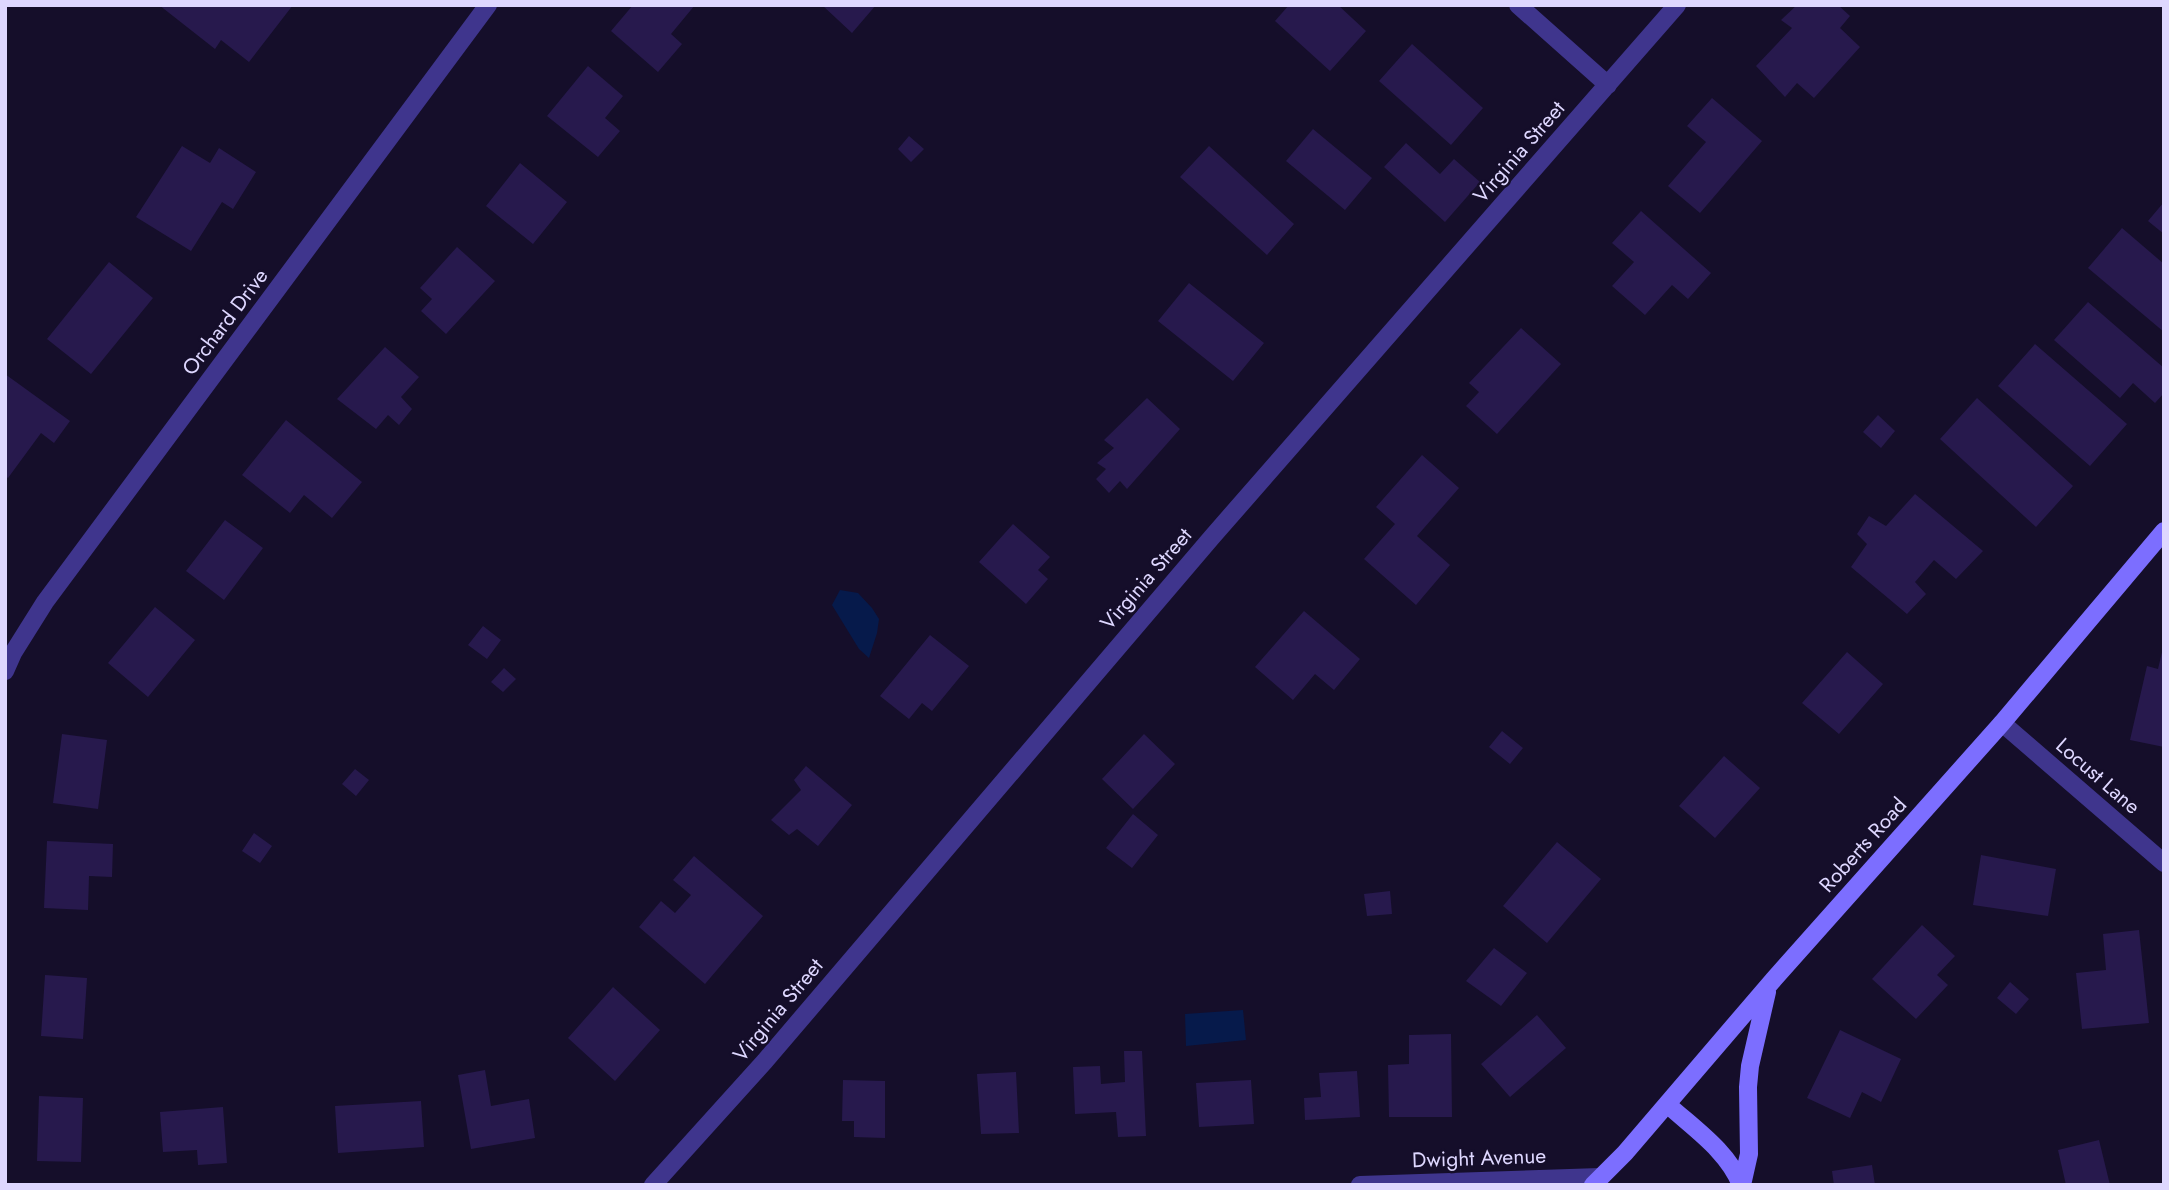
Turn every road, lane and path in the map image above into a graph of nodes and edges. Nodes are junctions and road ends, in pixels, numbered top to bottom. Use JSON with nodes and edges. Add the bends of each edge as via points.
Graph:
{"nodes":[{"id":1,"x":488,"y":5,"type":"edge"},
{"id":2,"x":1518,"y":5,"type":"edge"},
{"id":3,"x":1677,"y":5,"type":"edge"},
{"id":4,"x":1608,"y":85,"type":"junction"},
{"id":5,"x":2164,"y":531,"type":"edge"},
{"id":6,"x":5,"y":671,"type":"edge"},
{"id":7,"x":2002,"y":723,"type":"junction"},
{"id":8,"x":2164,"y":863,"type":"edge"},
{"id":9,"x":1769,"y":986,"type":"junction"},
{"id":10,"x":1667,"y":1104,"type":"junction"},
{"id":11,"x":1596,"y":1181,"type":"edge"},
{"id":12,"x":653,"y":1185,"type":"edge"},
{"id":13,"x":1360,"y":1185,"type":"edge"},
{"id":14,"x":1742,"y":1185,"type":"edge"}],
"edges":[{"from":1,"to":6,"type":"street","name":"Orchard Drive","via":[[45,601]]},
{"from":2,"to":4,"type":"street"},
{"from":3,"to":4,"type":"street","name":"Virginia Street"},
{"from":4,"to":12,"type":"street","name":"Virginia Street"},
{"from":5,"to":7,"type":"main road","name":"Roberts Road"},
{"from":7,"to":8,"type":"street","name":"Locust Lane"},
{"from":7,"to":9,"type":"main road","name":"Roberts Road"},
{"from":9,"to":10,"type":"main road","name":"Roberts Road"},
{"from":9,"to":14,"type":"main road","via":[[1750,1066],[1749,1154]]},
{"from":10,"to":11,"type":"main road","name":"Roberts Road"},
{"from":10,"to":14,"type":"main road","via":[[1723,1155]]},
{"from":11,"to":13,"type":"street","name":"Dwight Avenue"}]}
